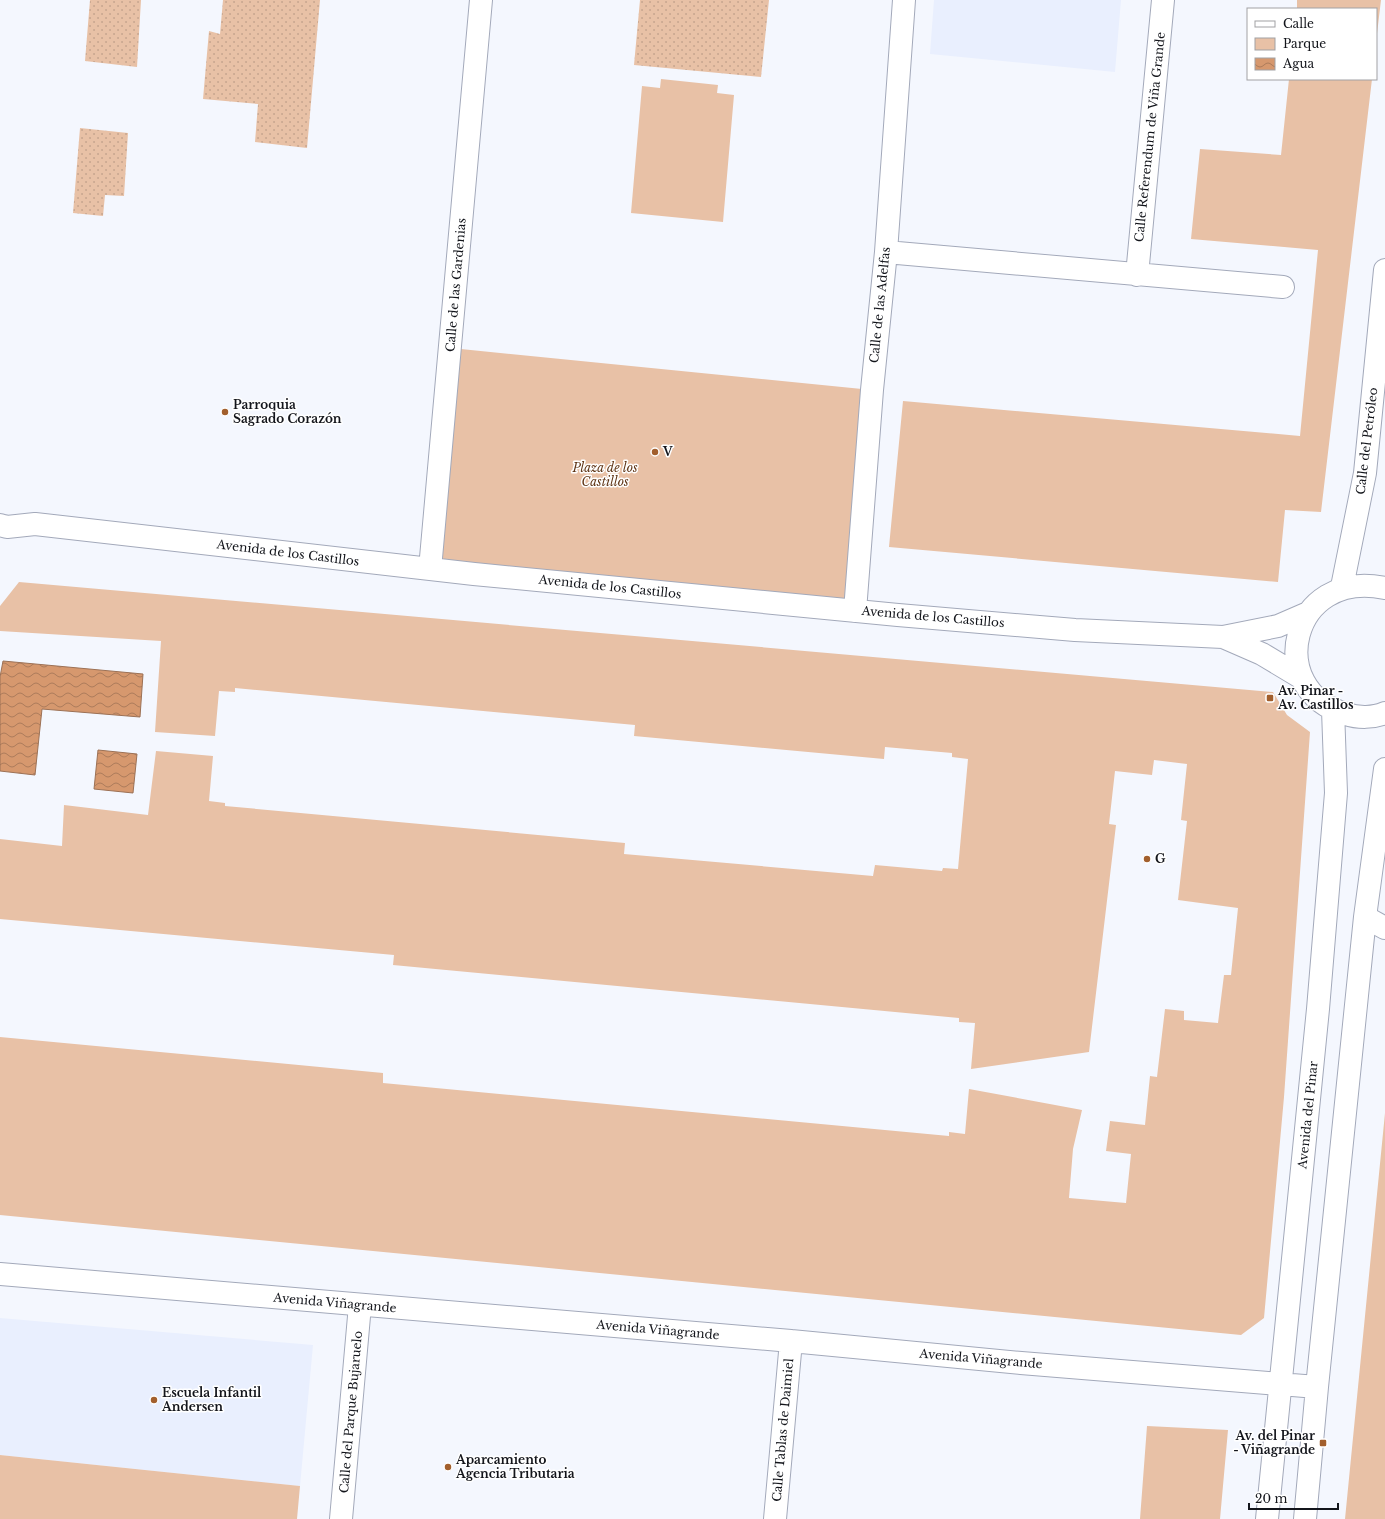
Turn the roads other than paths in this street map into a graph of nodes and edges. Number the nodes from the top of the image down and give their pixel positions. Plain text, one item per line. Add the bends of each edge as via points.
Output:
1 (480, 0) edge
2 (904, 0) edge
3 (1163, 0) edge
4 (886, 252) junction
5 (1385, 270) edge
6 (1136, 275) junction
7 (1283, 287) dead end
8 (0, 524) edge
9 (430, 569) junction
10 (1342, 587) junction
11 (1385, 588) edge
12 (855, 611) junction
13 (1308, 613) junction
14 (1223, 637) junction
15 (1302, 678) junction
16 (1333, 710) junction
17 (1385, 713) edge
18 (1385, 769) edge
19 (1366, 917) junction
20 (1385, 928) edge
21 (0, 1274) edge
22 (360, 1306) junction
23 (791, 1341) junction
24 (1282, 1384) junction
25 (1316, 1387) junction
26 (341, 1519) edge
27 (775, 1519) edge
28 (1267, 1519) edge
29 (1305, 1519) edge

1 - 9 street, Calle de las Gardenias
2 - 4 street, Calle de las Adelfas
3 - 6 street, Calle Referendum de Viña Grande
4 - 6 street
4 - 12 street, Calle de las Adelfas via 872,390
5 - 10 street, Calle del Petróleo via 1365,472
6 - 7 street
8 - 9 street, Avenida de los Castillos via 7,527 35,524
9 - 12 street, Avenida de los Castillos
10 - 11 street via 1364,584
10 - 13 street via 1323,598
12 - 14 street, Avenida de los Castillos via 1075,630
13 - 14 street, Avenida de los Castillos via 1278,626
13 - 15 street via 1298,633 1296,654
14 - 15 street, Avenida de los Castillos via 1262,654
15 - 16 street via 1314,696
16 - 17 street via 1357,717
16 - 24 street, Avenida del Pinar via 1336,793
18 - 19 street
19 - 20 street
19 - 25 street
21 - 22 street, Avenida Viñagrande
22 - 23 street, Avenida Viñagrande
22 - 26 street, Calle del Parque Bujaruelo
23 - 24 street, Avenida Viñagrande via 991,1361
23 - 27 street, Calle Tablas de Daimiel
24 - 25 street, Avenida Viñagrande
24 - 28 street, Avenida del Pinar
25 - 29 street

